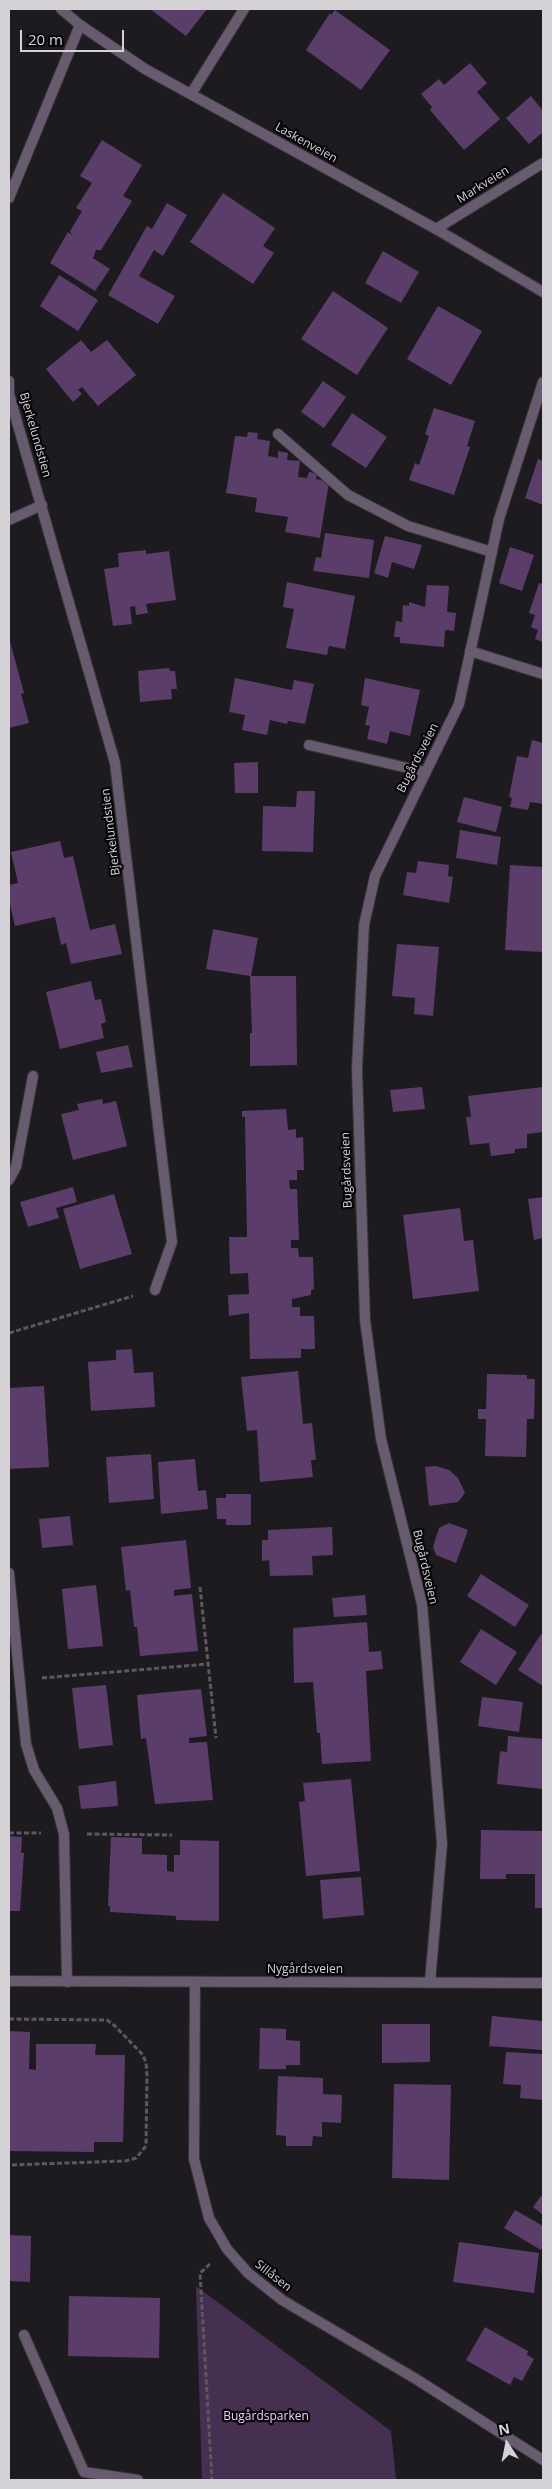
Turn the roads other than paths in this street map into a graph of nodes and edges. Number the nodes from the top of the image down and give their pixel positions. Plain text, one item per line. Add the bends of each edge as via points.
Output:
1 (62, 9) edge
2 (244, 9) edge
3 (80, 25) junction
4 (192, 94) junction
5 (543, 163) edge
6 (9, 198) edge
7 (436, 230) junction
8 (543, 292) edge
9 (9, 380) edge
10 (543, 382) edge
11 (278, 434) dead end
12 (42, 505) junction
13 (9, 520) edge
14 (492, 552) junction
15 (470, 651) junction
16 (543, 674) edge
17 (309, 745) dead end
18 (425, 772) junction
19 (33, 1076) dead end
20 (9, 1180) edge
21 (155, 1290) road end
22 (9, 1573) edge
23 (9, 1981) edge
24 (67, 1982) junction
25 (195, 1982) junction
26 (430, 1982) junction
27 (543, 1983) edge
28 (24, 2335) dead end
29 (543, 2460) edge
30 (138, 2480) edge

1 - 3 street, Laskenveien
2 - 4 street
3 - 4 street, Laskenveien via 145,69
3 - 6 street
4 - 7 street, Laskenveien
5 - 7 street, Markveien
7 - 8 street, Laskenveien
9 - 12 street, Bjerkelundstien via 9,394
10 - 14 street, Bugårdsveien via 499,519
11 - 14 street via 348,495 408,526
12 - 13 street
12 - 21 street, Bjerkelundstien via 115,763 172,1242
14 - 15 street, Bugårdsveien
15 - 16 street
15 - 18 street, Bugårdsveien via 459,704
17 - 18 street
18 - 26 street, Bugårdsveien via 373,884 364,925 357,1069 365,1320 381,1439 422,1604 440,1815 442,1844
19 - 20 street via 16,1166
22 - 24 street via 26,1744 34,1770 57,1808 64,1834
23 - 24 street, Nygårdsveien
24 - 25 street, Nygårdsveien
25 - 26 street, Nygårdsveien
25 - 29 street, Sillåsen via 194,2160 209,2218 227,2249 248,2274 282,2300
26 - 27 street, Nygårdsveien
28 - 30 street via 84,2472

